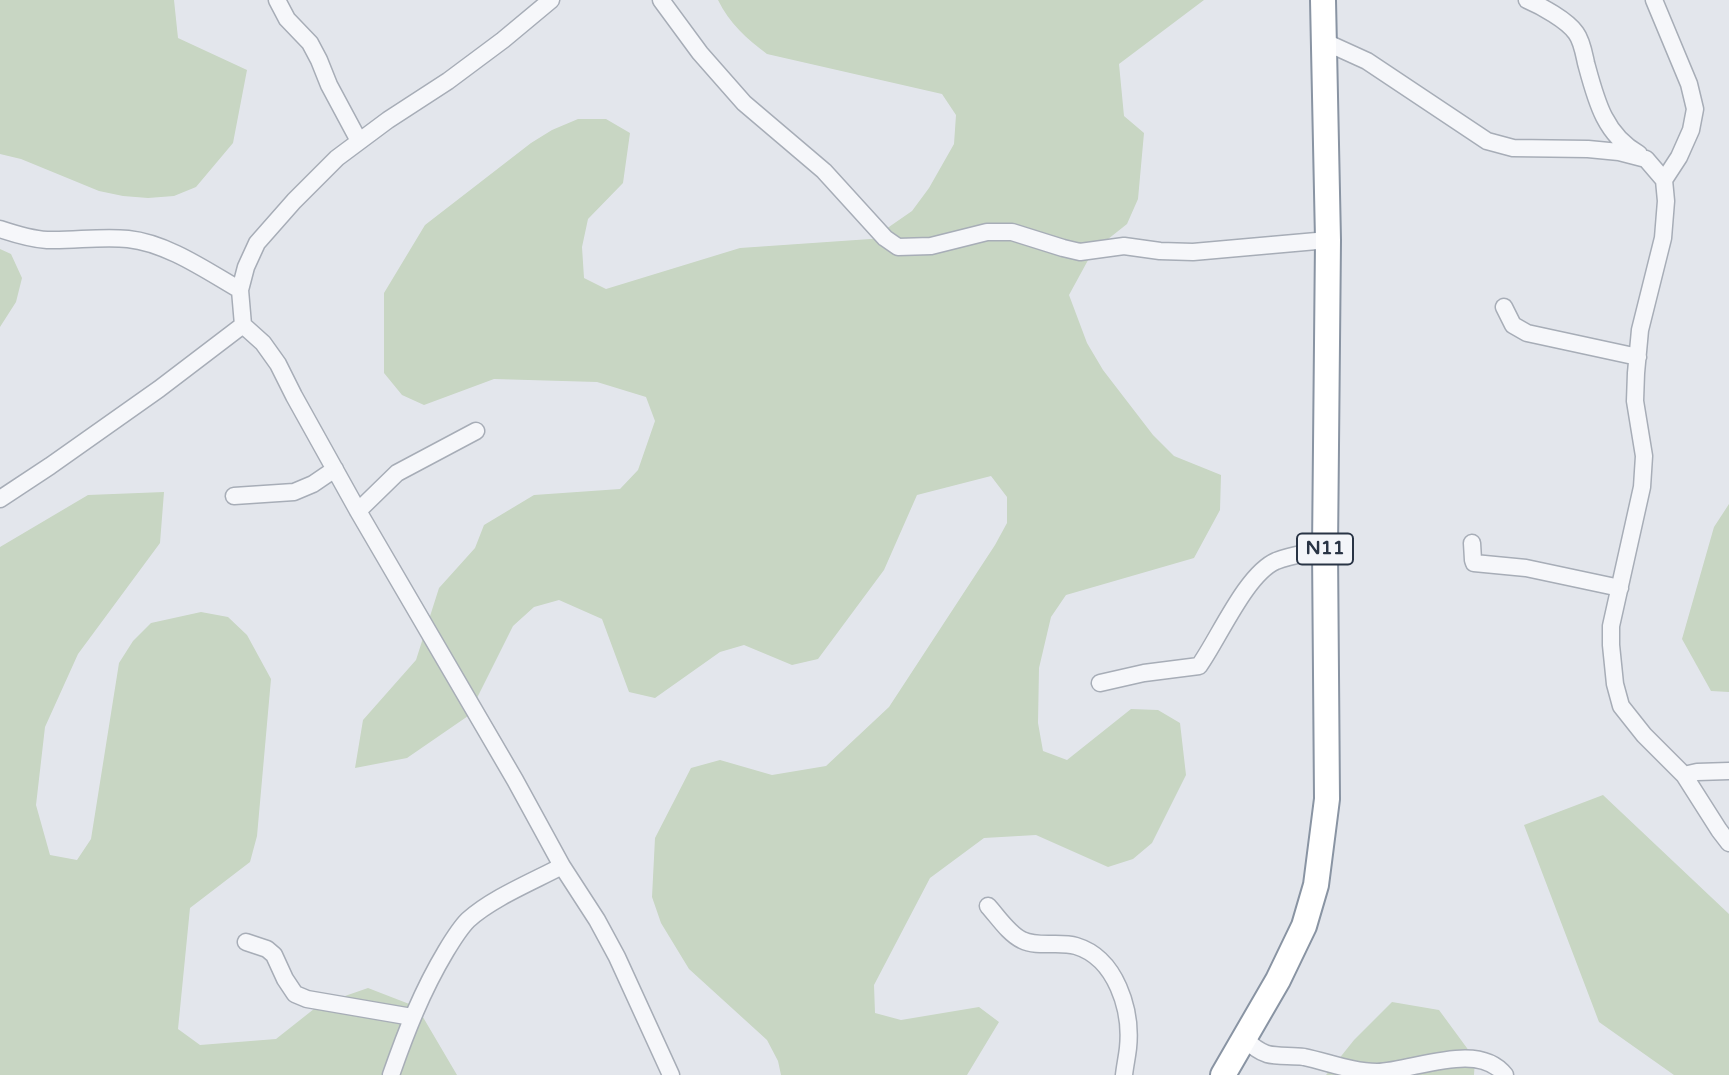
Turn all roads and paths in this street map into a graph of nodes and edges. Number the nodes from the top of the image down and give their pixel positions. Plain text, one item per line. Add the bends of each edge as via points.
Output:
1 (276, 0) edge
2 (551, 0) edge
3 (661, 0) edge
4 (1323, 0) edge
5 (1527, 0) edge
6 (1654, 0) edge
7 (535, 7) edge
8 (1323, 41) junction
9 (359, 141) junction
10 (1646, 159) junction
11 (1664, 180) junction
12 (0, 229) edge
13 (1328, 240) junction
14 (240, 290) junction
15 (1504, 307) dead end
16 (243, 325) junction
17 (1637, 357) junction
18 (476, 431) dead end
19 (335, 469) junction
20 (234, 496) dead end
21 (0, 499) edge
22 (358, 511) junction
23 (1472, 543) dead end
24 (1325, 549) junction
25 (1620, 587) junction
26 (1100, 682) dead end
27 (1729, 771) edge
28 (1684, 775) junction
29 (1729, 843) edge
30 (562, 866) junction
31 (988, 906) dead end
32 (246, 942) dead end
33 (412, 1017) junction
34 (1245, 1039) junction
35 (391, 1075) edge
36 (671, 1075) edge
37 (1124, 1075) edge
38 (1223, 1075) edge
39 (1505, 1075) edge

1 - 9 street via 310,43
2 - 7 street
3 - 13 street via 744,103 824,171 898,247 931,246 987,232 1012,232 1080,252 1124,246 1193,252
4 - 8 highway, N11
5 - 10 street via 1577,34 1597,104 1614,133
6 - 11 street via 1695,109 1691,130
7 - 9 street via 448,81
8 - 10 street via 1367,61 1488,141 1513,148 1588,149
8 - 13 highway, N11
9 - 14 street via 294,201 257,243
10 - 11 street
11 - 17 street via 1663,238
12 - 14 street via 45,240 131,239 185,258
13 - 24 highway, N11
14 - 16 street
15 - 17 street via 1513,325 1527,333
16 - 19 street via 278,364
16 - 21 street
17 - 25 street via 1635,401 1644,456 1642,487
18 - 22 street via 397,473
19 - 20 street via 294,492
19 - 22 street
22 - 30 street
23 - 25 street via 1474,563 1527,568
24 - 26 street via 1277,561 1261,571 1199,666
24 - 34 highway, N11 via 1327,799 1318,873 1304,926
25 - 28 street via 1611,645 1621,706
27 - 28 street
28 - 29 street
30 - 33 street via 467,921 433,973
30 - 36 street via 617,957
31 - 37 street via 1026,943 1073,945 1106,964 1127,1012
32 - 33 street via 275,955 295,994
33 - 35 street
34 - 38 highway, N11
34 - 39 street via 1268,1055 1300,1056 1353,1070 1378,1072 1475,1059 1494,1064

